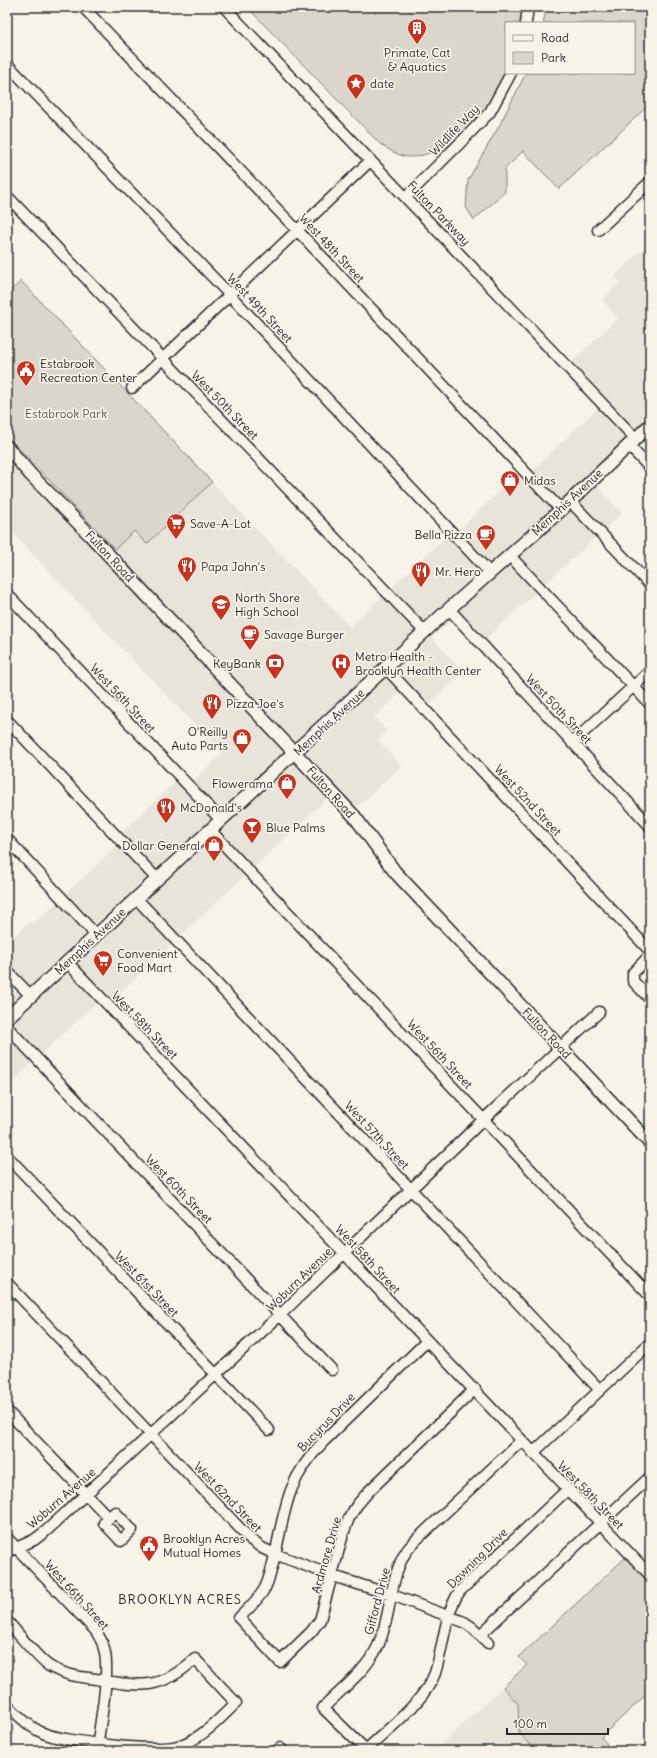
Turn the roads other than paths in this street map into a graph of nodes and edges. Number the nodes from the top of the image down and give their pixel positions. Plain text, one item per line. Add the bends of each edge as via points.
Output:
1 (83, 7) edge
2 (224, 7) edge
3 (528, 7) edge
4 (526, 22) edge
5 (7, 64) edge
6 (510, 74) edge
7 (370, 161) junction
8 (650, 182) edge
9 (7, 196) edge
10 (406, 197) junction
11 (296, 229) junction
12 (598, 230) dead end
13 (229, 294) junction
14 (163, 359) junction
15 (132, 388) dead end
16 (650, 425) edge
17 (632, 441) junction
18 (7, 447) edge
19 (650, 468) edge
20 (570, 501) junction
21 (561, 510) junction
22 (509, 555) junction
23 (490, 573) junction
24 (650, 585) edge
25 (7, 594) edge
26 (449, 609) junction
27 (425, 632) junction
28 (386, 668) junction
29 (650, 671) edge
30 (634, 686) junction
31 (650, 704) edge
32 (7, 720) edge
33 (572, 743) junction
34 (295, 753) junction
35 (221, 820) junction
36 (650, 826) edge
37 (210, 830) junction
38 (7, 839) edge
39 (157, 879) junction
40 (136, 898) junction
41 (96, 935) junction
42 (650, 950) edge
43 (650, 955) edge
44 (67, 962) junction
45 (7, 971) edge
46 (31, 996) junction
47 (650, 999) edge
48 (599, 1012) dead end
49 (7, 1018) edge
50 (7, 1027) edge
51 (561, 1047) junction
52 (484, 1119) junction
53 (650, 1143) edge
54 (7, 1156) edge
55 (410, 1189) junction
56 (344, 1252) junction
57 (7, 1283) edge
58 (650, 1296) edge
59 (281, 1314) junction
60 (427, 1341) junction
61 (650, 1344) edge
62 (332, 1370) dead end
63 (216, 1375) junction
64 (475, 1389) junction
65 (600, 1390) junction
66 (7, 1411) edge
67 (269, 1430) dead end
68 (150, 1436) junction
69 (521, 1441) junction
70 (533, 1453) junction
71 (650, 1477) edge
72 (568, 1489) junction
73 (86, 1494) junction
74 (109, 1518) dead end
75 (600, 1523) junction
76 (7, 1538) edge
77 (12, 1550) edge
78 (275, 1554) junction
79 (650, 1575) edge
80 (332, 1576) junction
81 (392, 1595) junction
82 (449, 1617) junction
83 (7, 1621) edge
84 (480, 1635) junction
85 (260, 1641) joint
86 (488, 1643) dead end
87 (105, 1681) junction
88 (7, 1704) edge
89 (344, 1729) joint
90 (97, 1747) edge
91 (277, 1751) edge
92 (283, 1751) edge

1 - 11 street, West 48th Street
2 - 7 street, Fulton Parkway
3 - 4 street
5 - 13 street, West 49th Street
6 - 10 street, Wildlife Way via 490,112
7 - 10 street, Fulton Parkway
7 - 11 street
8 - 12 street
9 - 14 street, West 50th Street
10 - 17 street, Fulton Parkway
11 - 13 street
11 - 21 street, West 48th Street
13 - 14 street
13 - 23 street, West 49th Street
14 - 15 street
14 - 27 street, West 50th Street
16 - 17 main road, Memphis Avenue
17 - 19 street, Fulton Parkway
17 - 20 main road, Memphis Avenue
18 - 34 main road, Fulton Road
20 - 21 main road, Memphis Avenue
20 - 24 street
21 - 22 main road, Memphis Avenue
22 - 23 main road, Memphis Avenue
22 - 30 street
23 - 26 main road, Memphis Avenue
25 - 35 street, West 56th Street
26 - 27 main road, Memphis Avenue
26 - 33 street, West 50th Street
27 - 28 main road, Memphis Avenue
28 - 34 main road, Memphis Avenue
28 - 42 street, West 52nd Street
29 - 30 street
30 - 31 street
30 - 33 street
32 - 39 street
33 - 36 street, West 50th Street
34 - 35 main road, Memphis Avenue
34 - 51 main road, Fulton Road via 355,817 395,872
35 - 37 main road, Memphis Avenue
37 - 39 main road, Memphis Avenue
37 - 52 street, West 56th Street
38 - 41 street
39 - 40 main road, Memphis Avenue
40 - 41 main road, Memphis Avenue
40 - 55 street, West 57th Street
41 - 44 main road, Memphis Avenue
43 - 47 street via 633,973 633,981
44 - 46 main road, Memphis Avenue
44 - 56 street, West 58th Street
45 - 46 street
46 - 49 main road, Memphis Avenue
48 - 51 street, Woburn Avenue
50 - 59 street, West 60th Street
51 - 52 street, Woburn Avenue
51 - 53 main road, Fulton Road
52 - 55 street, Woburn Avenue
52 - 58 street, West 56th Street
54 - 63 street, West 61st Street
55 - 56 street, Woburn Avenue
55 - 65 street, West 57th Street
56 - 59 street, Woburn Avenue
56 - 60 street, West 58th Street
57 - 68 street, West 62nd Street
59 - 62 street, West 60th Street
59 - 63 street, Woburn Avenue
60 - 64 street, West 58th Street
60 - 78 street, Bucyrus Drive via 310,1456 297,1475 290,1492
61 - 65 street
63 - 67 street, West 61st Street
63 - 68 street, Woburn Avenue
64 - 69 street, West 58th Street
64 - 80 street, Ardmore Drive via 357,1505 343,1534
65 - 70 street
66 - 73 street
68 - 73 street, Woburn Avenue
68 - 78 street, West 62nd Street via 251,1540
69 - 70 street, West 58th Street
69 - 81 street, Gifford Drive via 405,1553 397,1572
70 - 72 street, West 58th Street
71 - 75 street
72 - 75 street, West 58th Street
72 - 82 street, Dawning Drive via 460,1591 452,1602
73 - 74 street
73 - 77 street, Woburn Avenue via 46,1531 34,1540
75 - 79 street, West 58th Street
75 - 84 street
76 - 77 street, West 66th Street
77 - 87 street, West 66th Street via 95,1630 105,1650
78 - 80 street, West 62nd Street
78 - 85 street, Bucyrus Drive via 265,1588 239,1618
80 - 81 street, West 62nd Street
80 - 85 street, Ardmore Drive via 320,1620 280,1662
81 - 82 street, West 62nd Street
81 - 89 street, Gifford Drive via 385,1628 371,1658 323,1708
82 - 84 street, West 62nd Street via 464,1622
82 - 89 street, Dawning Drive via 434,1673 429,1686 418,1700 366,1750
83 - 87 street via 48,1665 64,1674
84 - 86 street, West 62nd Street
87 - 90 street, West 66th Street
87 - 90 street via 134,1686 152,1684 175,1675 195,1659 236,1703 198,1738 180,1746
88 - 90 street via 43,1733
91 - 92 street via 280,1748

